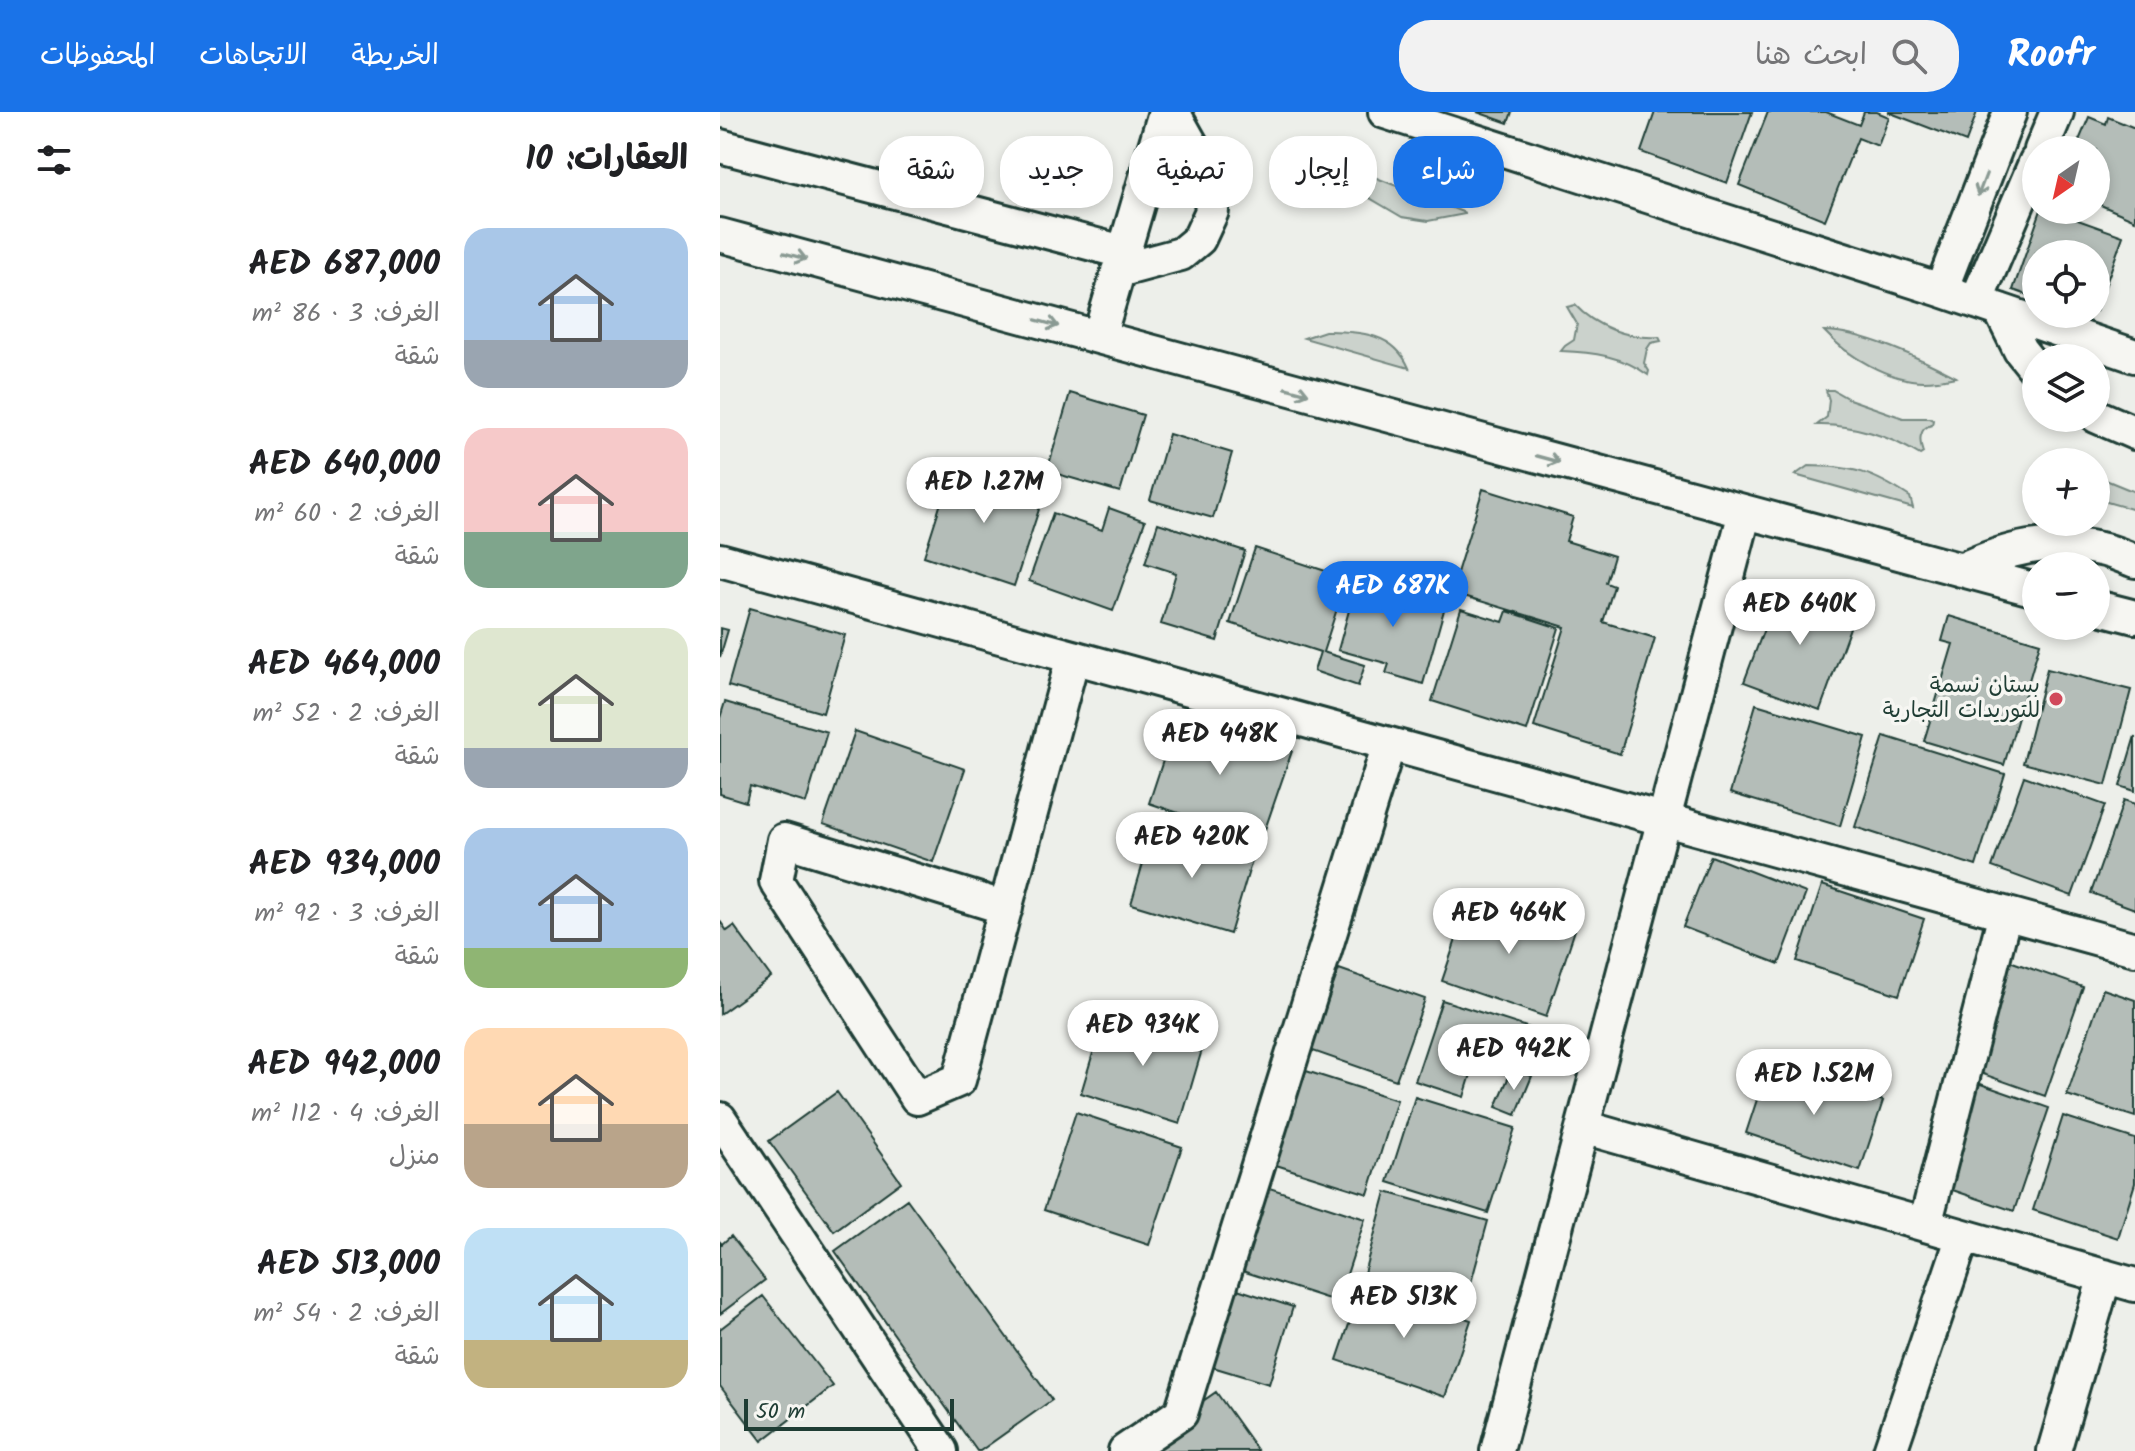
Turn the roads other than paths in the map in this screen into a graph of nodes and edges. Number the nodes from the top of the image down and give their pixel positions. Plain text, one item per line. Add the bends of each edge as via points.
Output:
1 (1165, 112) edge
2 (1173, 112) edge
3 (1385, 112) edge
4 (2010, 112) edge
5 (2057, 112) edge
6 (2047, 136) edge
7 (720, 146) edge
8 (2022, 203) edge
9 (720, 235) edge
10 (1120, 262) junction
11 (1941, 290) junction
12 (1988, 306) junction
13 (1099, 337) junction
14 (2022, 352) edge
15 (2135, 356) edge
16 (2110, 422) edge
17 (2135, 433) edge
18 (1745, 512) junction
19 (720, 560) edge
20 (2135, 561) edge
21 (1961, 570) junction
22 (2022, 586) edge
23 (2110, 611) edge
24 (2135, 617) edge
25 (1073, 657) junction
26 (1389, 744) junction
27 (1664, 819) junction
28 (1006, 908) junction
29 (2005, 913) junction
30 (2135, 949) edge
31 (720, 1119) edge
32 (1583, 1127) junction
33 (1925, 1225) junction
34 (1963, 1236) junction
35 (2120, 1281) edge
36 (941, 1451) edge
37 (1125, 1451) edge
38 (1497, 1451) edge
39 (1890, 1451) edge
40 (2054, 1451) edge

1 - 10 street
2 - 10 street via 1208,174 1212,211 1199,239 1181,254
3 - 11 street
4 -> 11 street
5 - 6 street
7 - 10 street
8 - 12 street
9 -> 13 street
10 - 13 street
11 - 12 street
12 - 14 street
12 - 15 street
13 -> 18 street
16 - 17 street
18 - 21 street
18 - 27 street
19 - 25 street
20 - 21 street via 2100,549 2043,544 1991,556
21 - 22 street
23 - 24 street
25 - 26 street
25 - 28 street
26 - 27 street
26 - 37 street via 1181,1413
27 - 29 street
27 - 32 street
28 - 28 street via 959,1080 917,1098 776,881 784,840
29 - 30 street
29 - 33 street
31 - 36 street
32 - 33 street
32 - 38 street
33 - 34 street
34 - 35 street
34 - 39 street
35 - 40 street

